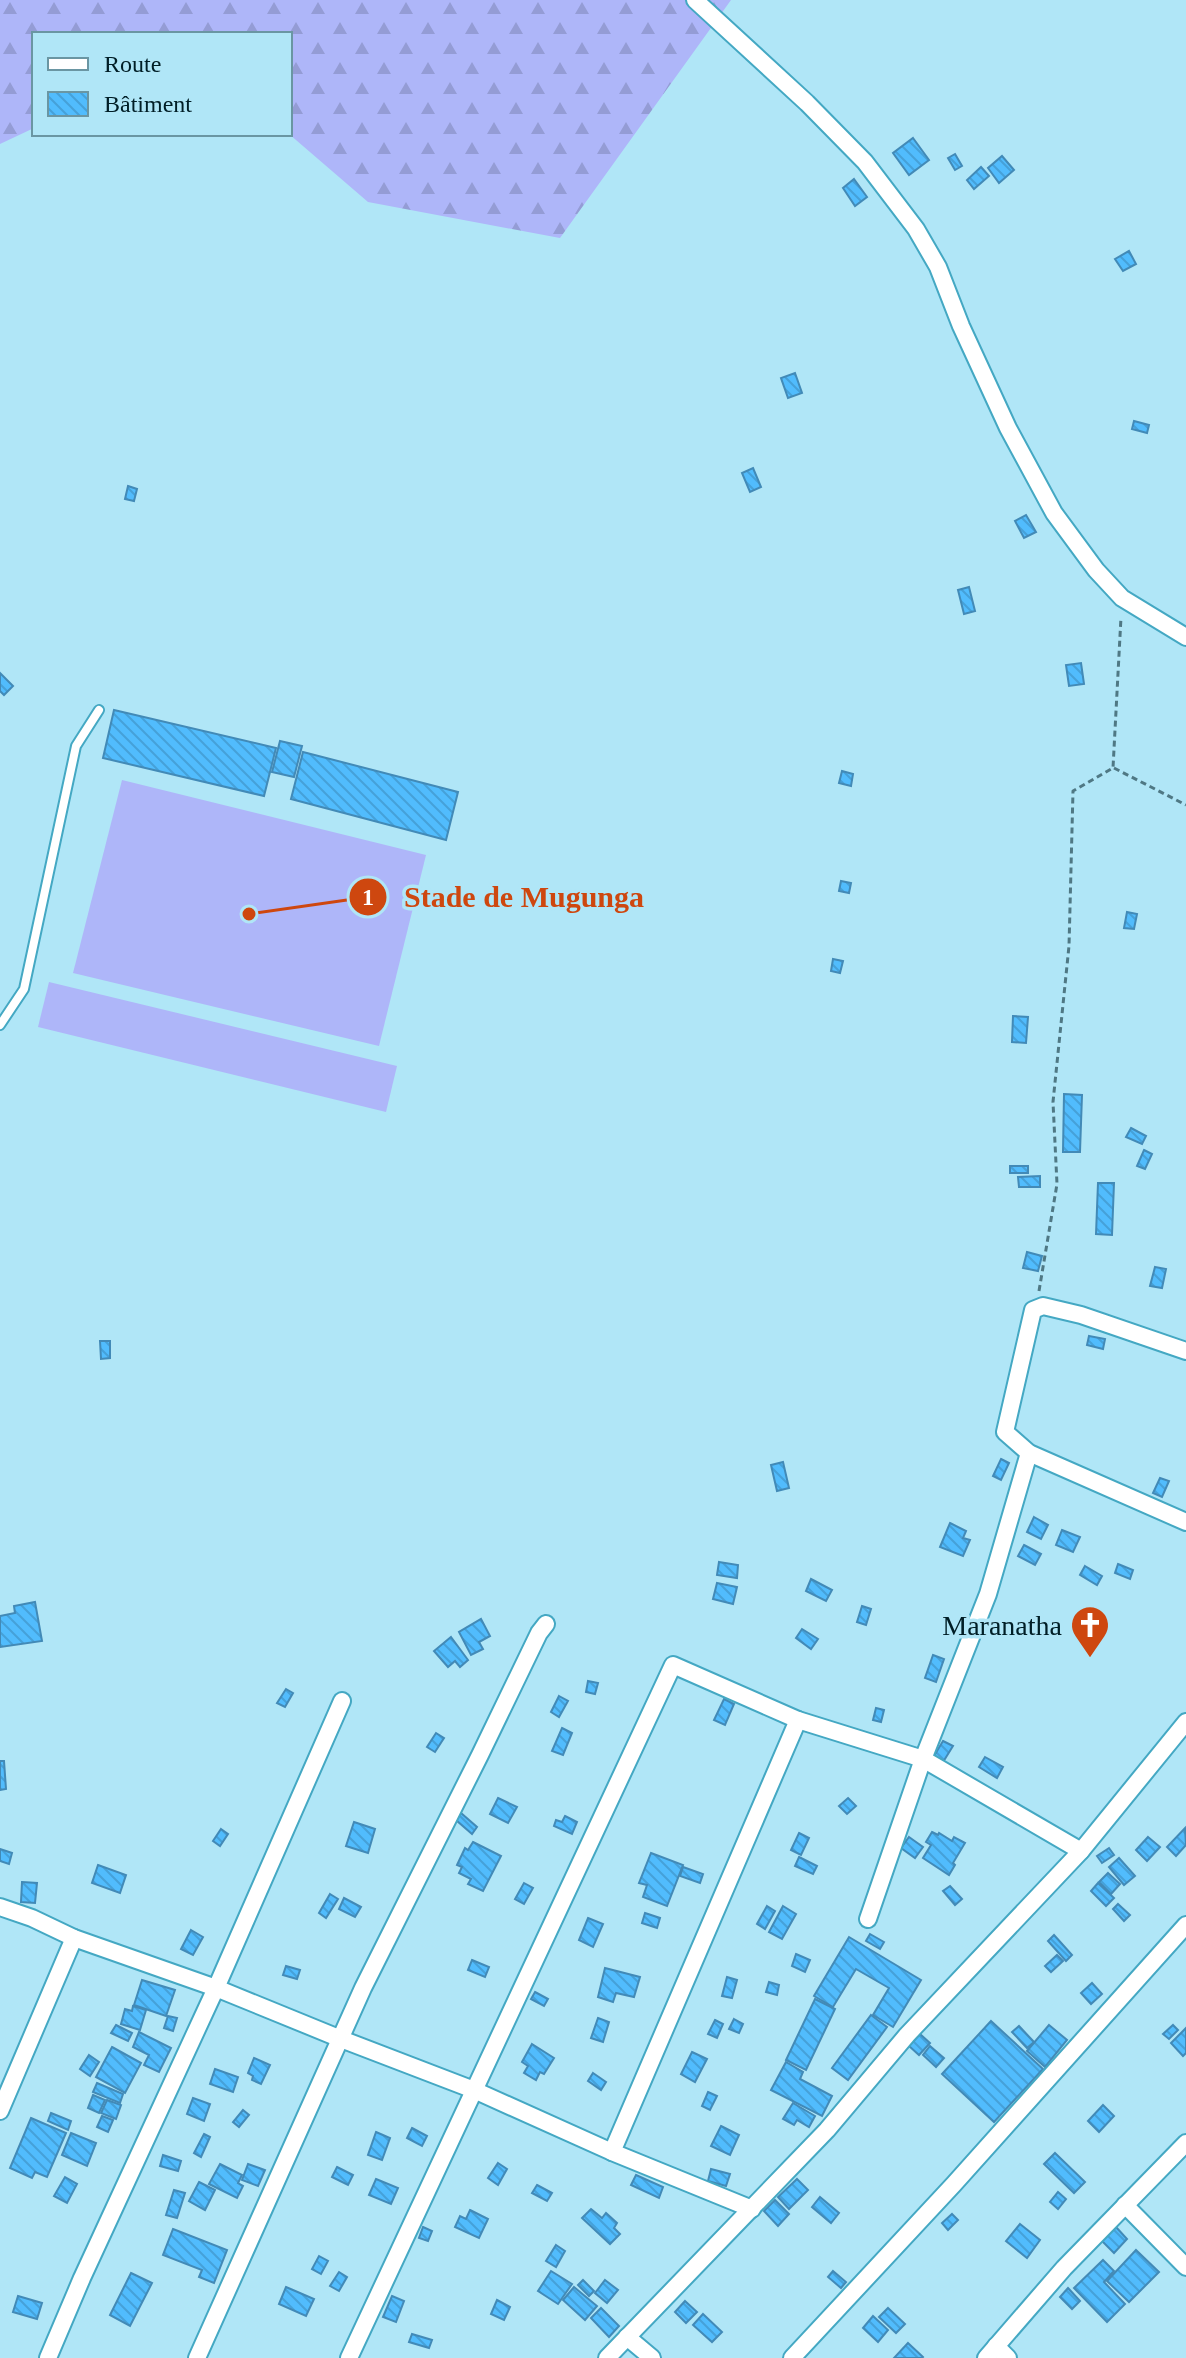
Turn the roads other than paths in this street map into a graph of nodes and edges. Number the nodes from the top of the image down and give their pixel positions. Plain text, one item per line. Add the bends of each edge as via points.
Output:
1 (695, 0) edge
2 (1186, 637) edge
3 (99, 710) dead end
4 (0, 1025) edge
5 (1186, 1351) edge
6 (1029, 1453) junction
7 (1186, 1522) edge
8 (546, 1624) dead end
9 (342, 1701) dead end
10 (798, 1720) junction
11 (1186, 1722) edge
12 (923, 1759) junction
13 (1081, 1851) junction
14 (0, 1907) edge
15 (868, 1919) dead end
16 (1186, 1925) edge
17 (74, 1938) junction
18 (216, 1988) junction
19 (341, 2039) junction
20 (474, 2090) junction
21 (0, 2111) edge
22 (1186, 2143) edge
23 (612, 2152) junction
24 (1125, 2205) junction
25 (752, 2209) junction
26 (1186, 2267) edge
27 (627, 2337) junction
28 (997, 2354) edge
29 (48, 2358) edge
30 (197, 2358) edge
31 (349, 2358) edge
32 (607, 2358) edge
33 (652, 2358) edge
34 (792, 2358) edge

1 - 2 street via 865,162 938,267 1008,428 1054,513 1122,598
3 - 4 lane via 76,746 24,989
5 - 6 street via 1081,1315 1043,1306 1033,1310 1005,1432
6 - 7 street
6 - 12 street via 988,1594
8 - 19 street
9 - 18 street
10 - 12 street
10 - 20 street via 673,1665
10 - 23 street
11 - 13 street
12 - 13 street
12 - 15 street
13 - 25 street
14 - 17 street
16 - 34 street
17 - 18 street
17 - 21 street
18 - 19 street
18 - 29 street
19 - 20 street
19 - 30 street
20 - 23 street
20 - 31 street
22 - 24 street
23 - 25 street
24 - 26 street
24 - 28 street via 1064,2268
25 - 27 street
27 - 32 street
27 - 33 street

